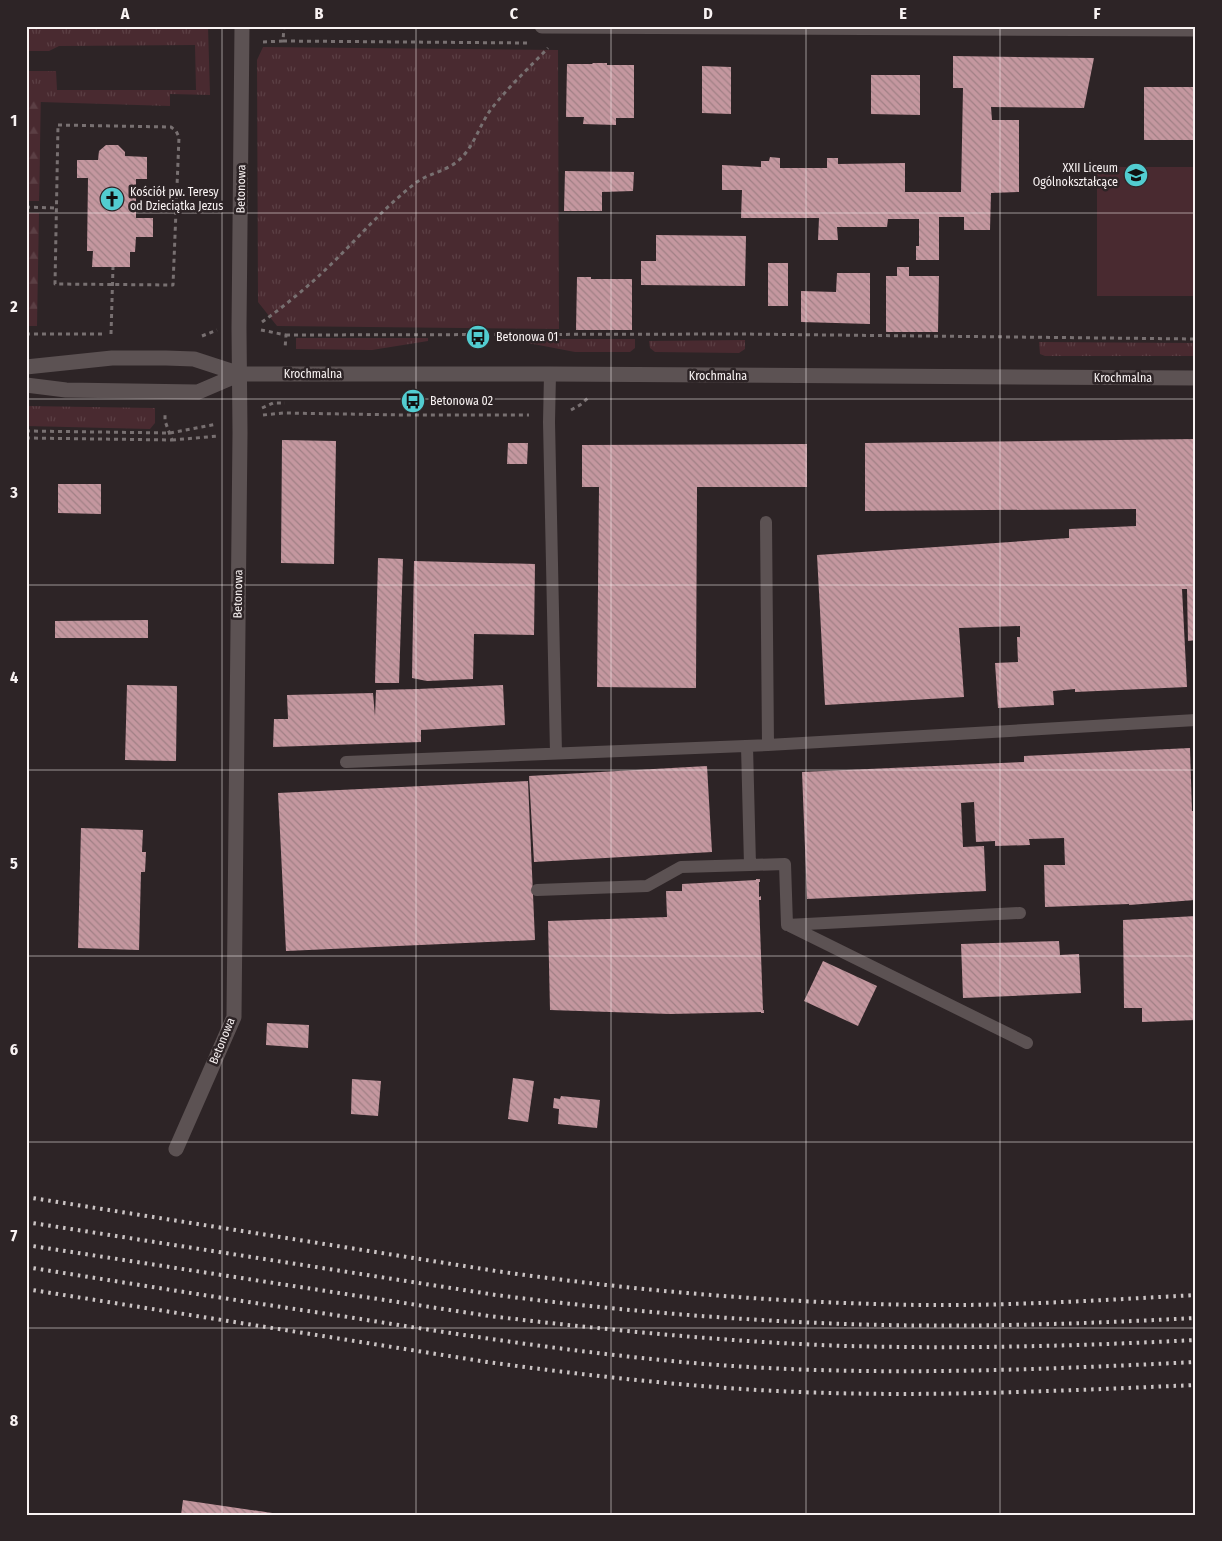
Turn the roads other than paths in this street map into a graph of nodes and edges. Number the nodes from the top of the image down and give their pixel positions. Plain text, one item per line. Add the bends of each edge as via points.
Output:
1 (242, 26) edge
2 (542, 26) edge
3 (1196, 30) edge
4 (26, 367) edge
5 (240, 374) junction
6 (550, 374) junction
7 (1196, 378) edge
8 (26, 384) edge
9 (766, 522) dead end
10 (1196, 720) edge
11 (768, 745) junction
12 (747, 746) junction
13 (556, 753) junction
14 (346, 762) dead end
15 (750, 865) junction
16 (537, 890) dead end
17 (1020, 913) dead end
18 (788, 925) junction
19 (1027, 1043) dead end
20 (176, 1149) dead end

1 - 5 street, Betonowa
2 - 3 street
4 - 5 street, Krochmalna via 112,358 166,358 194,359
5 - 6 street, Krochmalna
5 - 8 street, Krochmalna via 198,392 66,390
5 - 20 street, Betonowa via 234,1017
6 - 7 street, Krochmalna
6 - 13 lane
9 - 11 lane
10 - 11 lane
11 - 12 lane
12 - 13 lane
12 - 15 lane
13 - 14 lane
15 - 16 lane via 681,867 647,886
15 - 18 lane via 785,864
17 - 18 lane
18 - 19 lane

